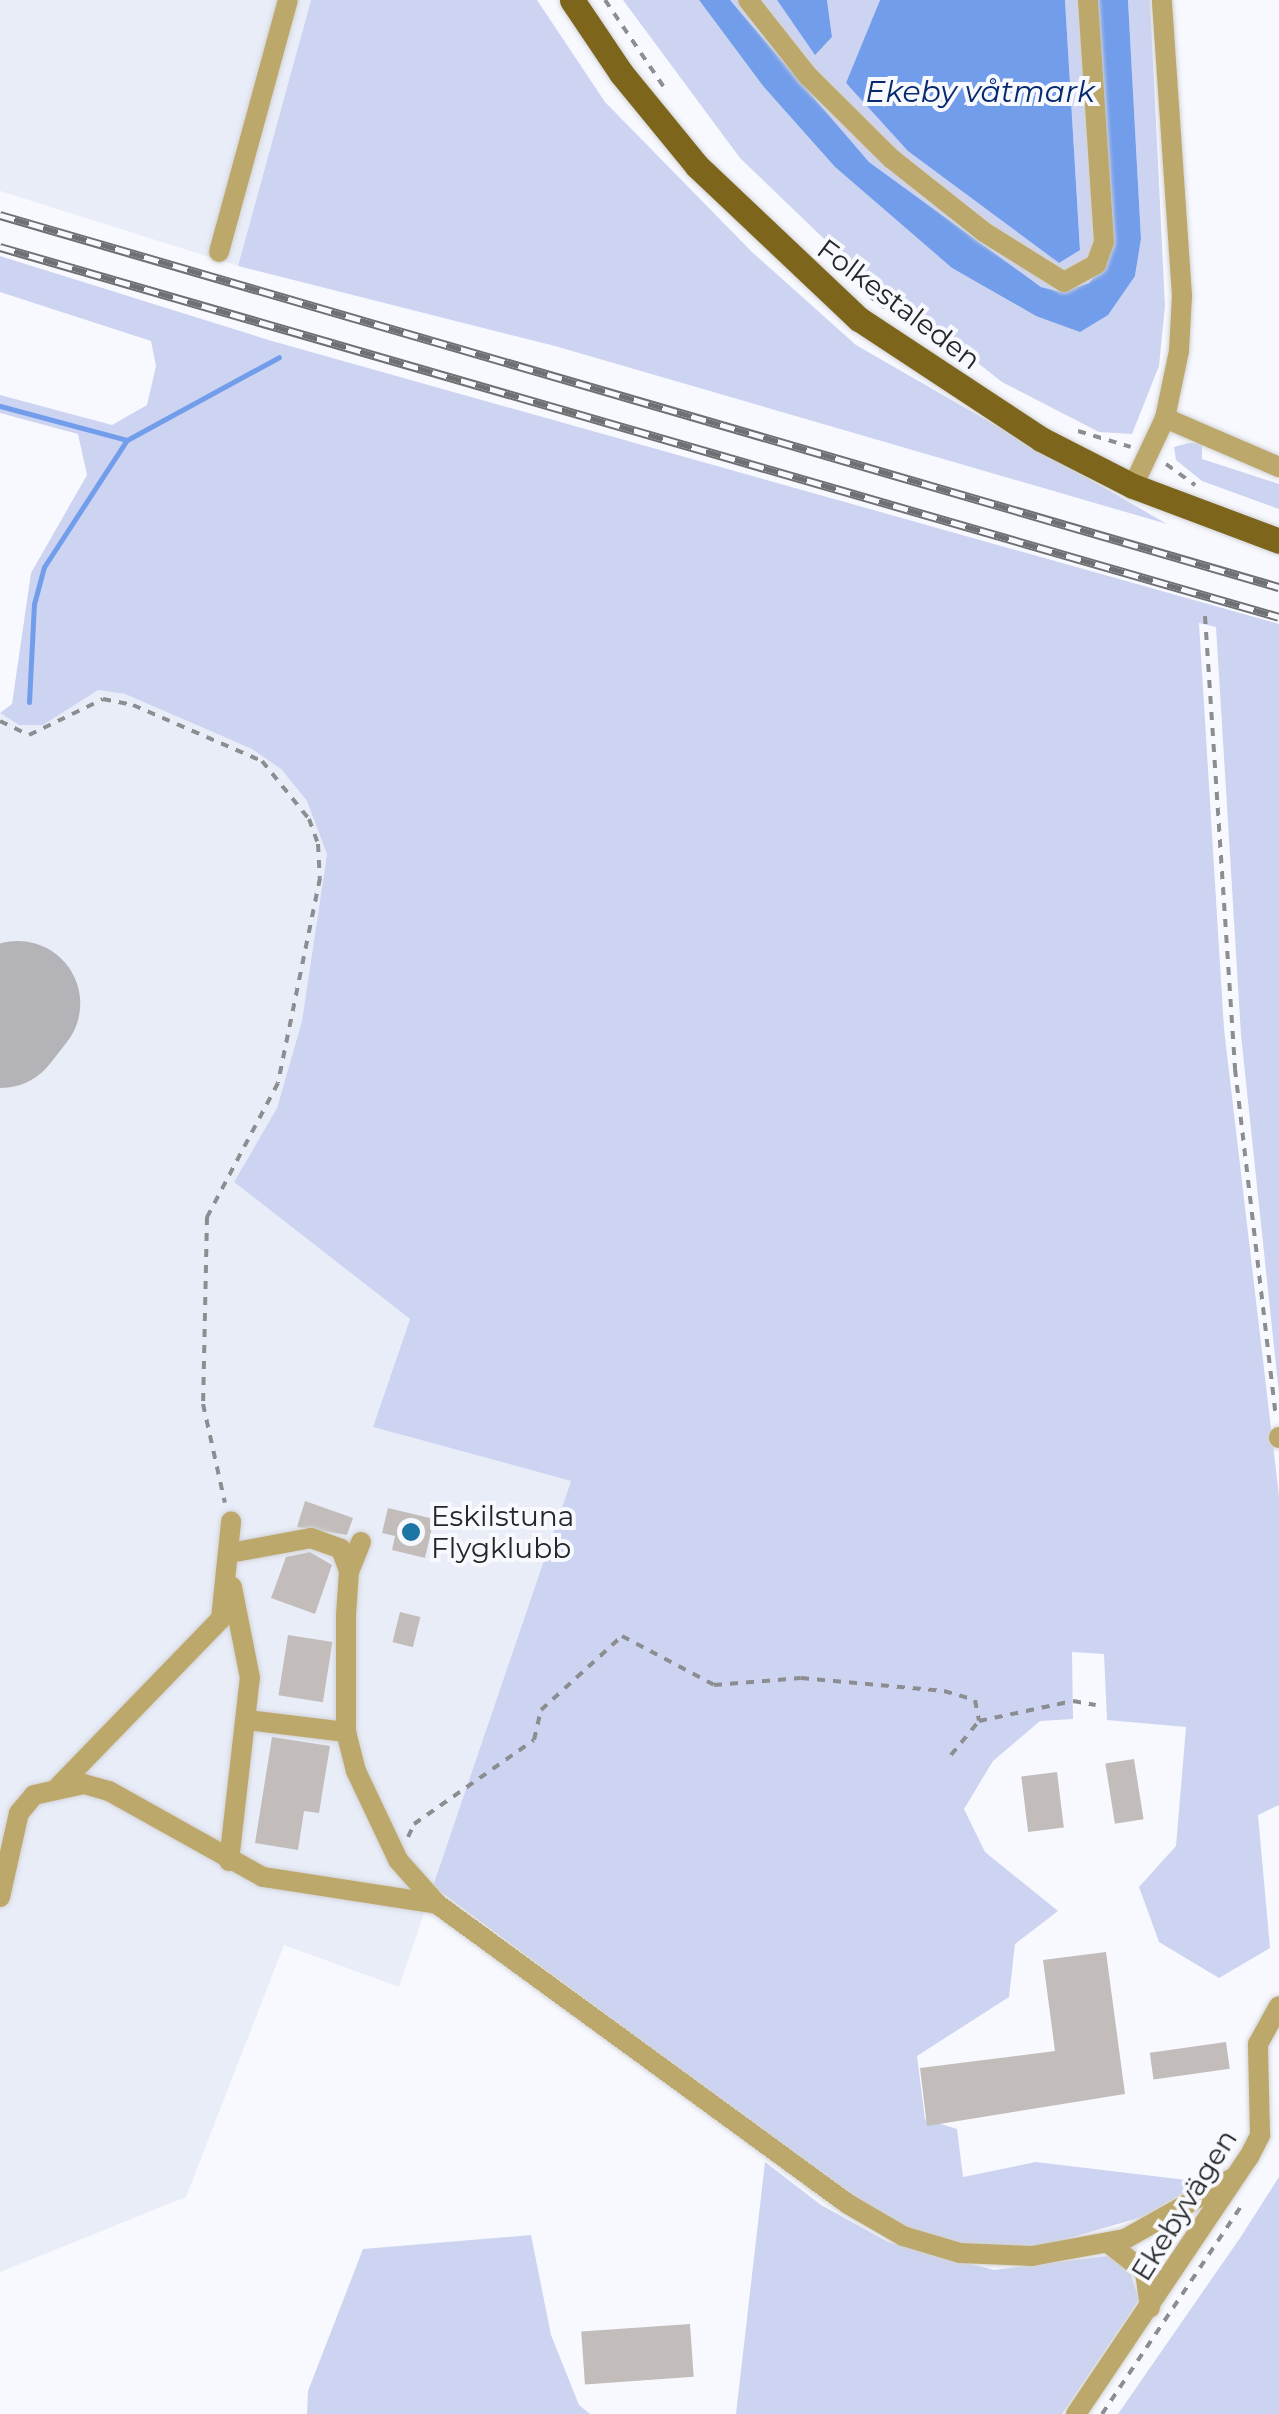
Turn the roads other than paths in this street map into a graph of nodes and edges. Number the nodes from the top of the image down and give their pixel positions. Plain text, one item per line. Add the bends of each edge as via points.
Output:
1 (288, 0) edge
2 (572, 0) edge
3 (748, 0) edge
4 (1088, 0) edge
5 (1162, 0) edge
6 (219, 252) dead end
7 (1165, 418) junction
8 (1279, 467) edge
9 (1134, 486) junction
10 (1279, 540) edge
11 (230, 1522) road end
12 (360, 1542) dead end
13 (230, 1553) junction
14 (349, 1571) junction
15 (230, 1579) junction
16 (247, 1720) junction
17 (346, 1732) junction
18 (58, 1787) junction
19 (230, 1861) junction
20 (0, 1898) edge
21 (438, 1904) junction
22 (1279, 2006) edge
23 (1231, 2180) junction
24 (1108, 2243) junction
25 (1150, 2310) junction
26 (1076, 2414) edge

1 - 6 street
2 - 9 main road, Folkestaleden via 697,166 807,276 952,384
3 - 4 street via 808,76 892,159 984,232 1064,282 1096,264 1104,242
5 - 7 street via 1182,296
7 - 8 street
7 - 9 street
9 - 10 main road, Folkestaleden
11 - 13 street
12 - 14 street
13 - 14 street via 311,1538 341,1550
13 - 15 street
14 - 17 street
15 - 16 street via 250,1678
15 - 18 street via 221,1620
16 - 17 street
16 - 19 street
17 - 21 street via 356,1771 398,1860
18 - 19 street via 84,1784 109,1791
18 - 20 street via 34,1796 19,1813
19 - 21 street via 280,1882
21 - 24 street via 523,1972 848,2204 903,2236 1007,2258
22 - 23 street, Ekebyvägen via 1258,2044 1260,2135
23 - 24 street via 1177,2215
23 - 25 street, Ekebyvägen
24 - 25 street via 1145,2272
25 - 26 street, Ekebyvägen

